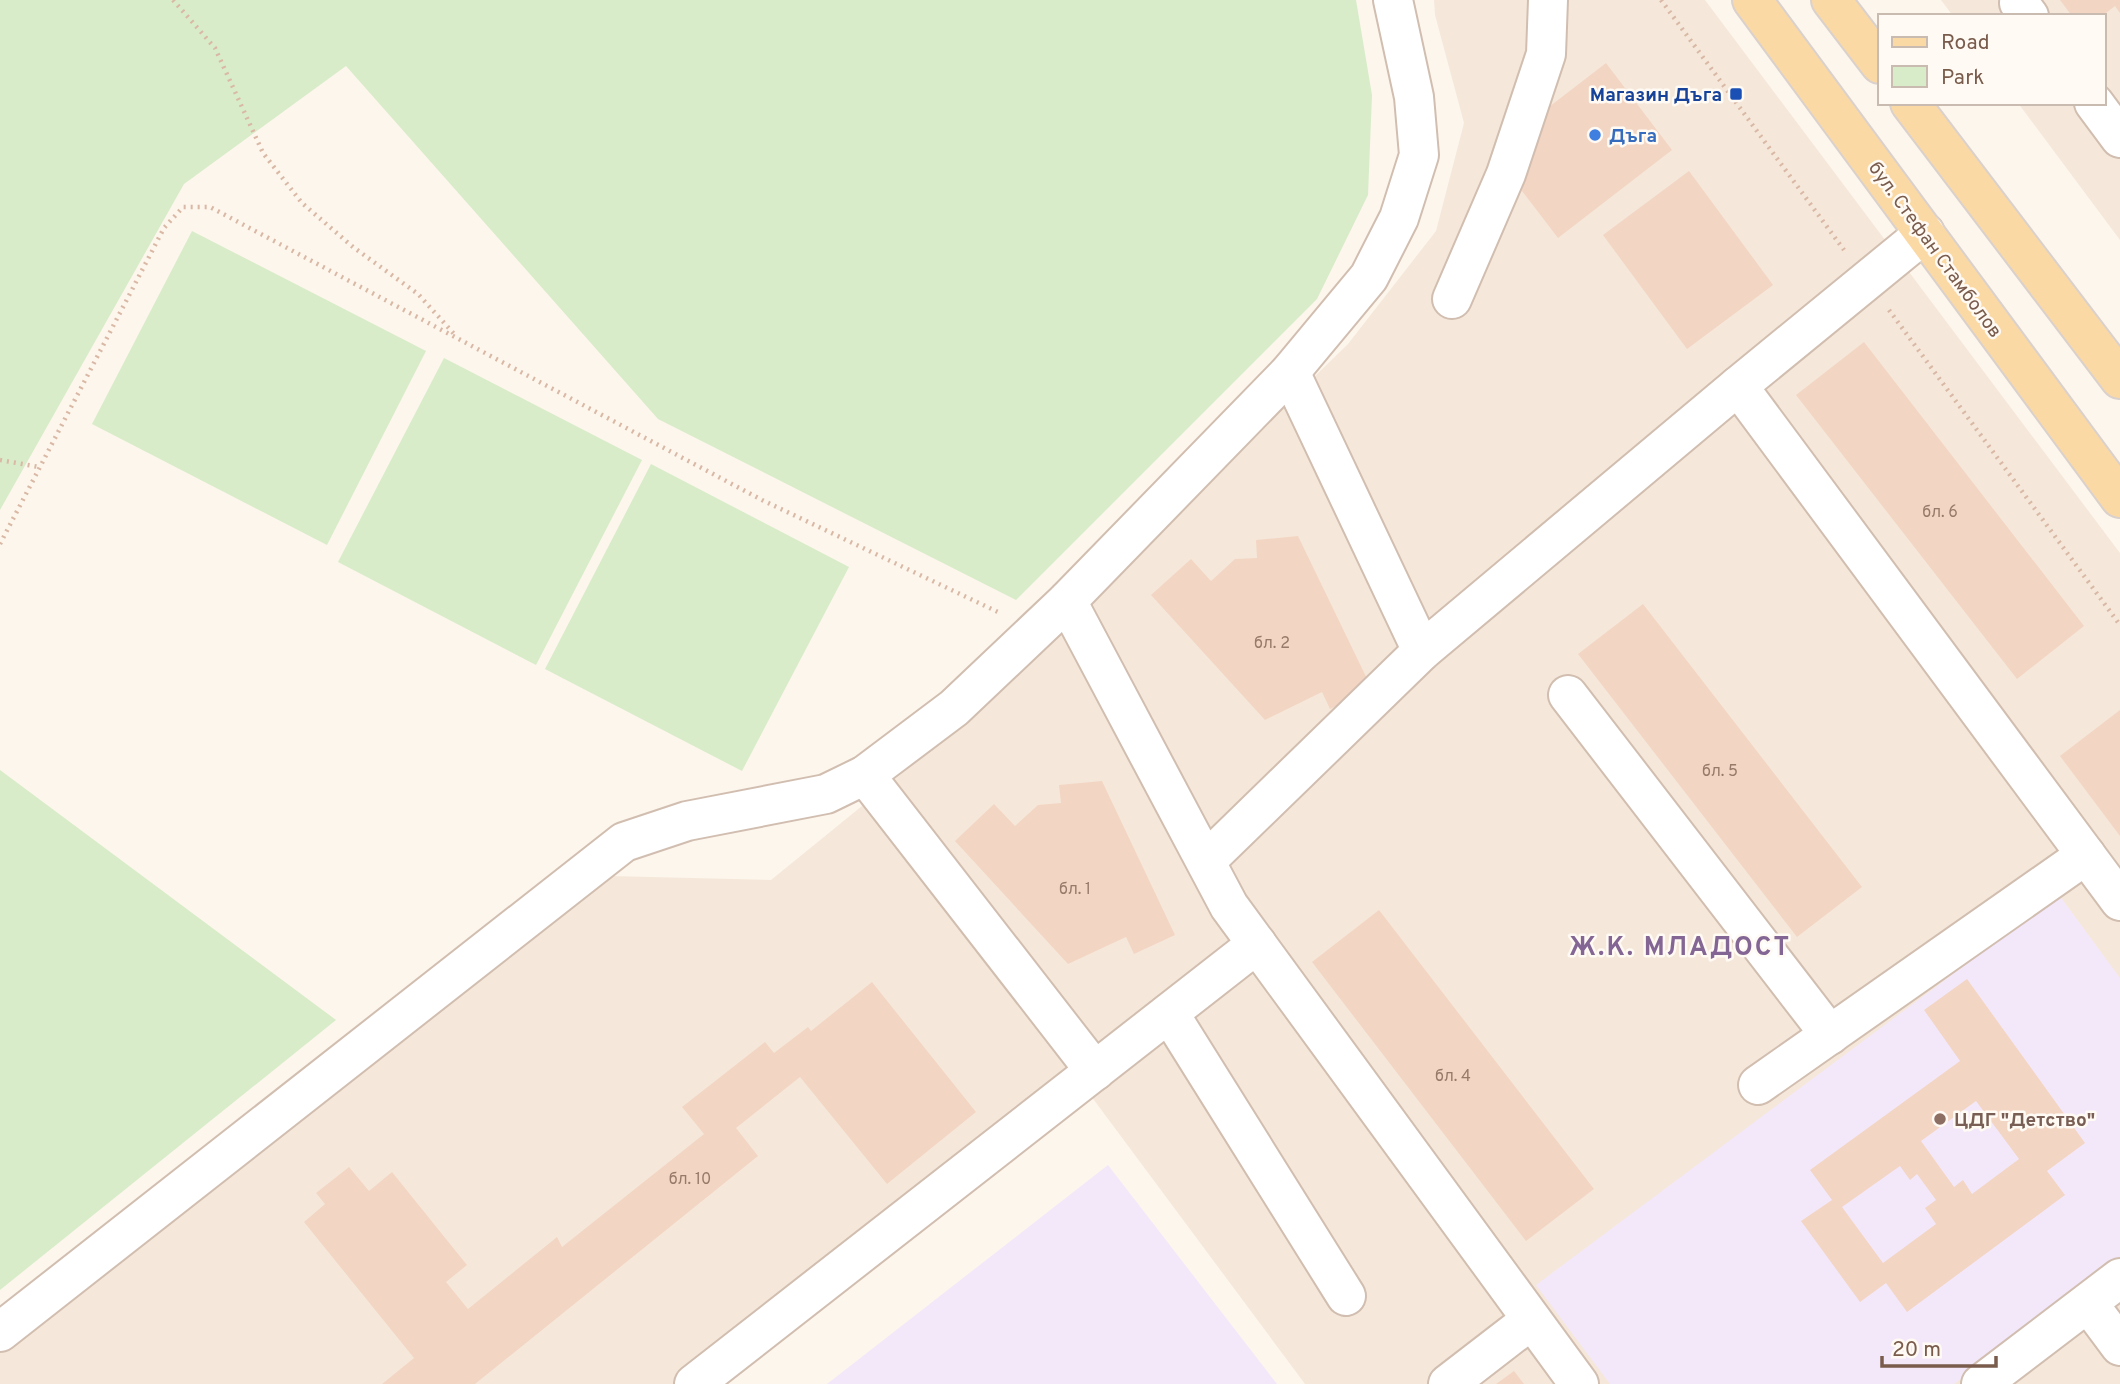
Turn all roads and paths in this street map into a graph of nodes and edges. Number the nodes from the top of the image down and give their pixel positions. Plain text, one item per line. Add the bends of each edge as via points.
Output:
1 (173, 0) edge
2 (1393, 0) edge
3 (1548, 0) edge
4 (1752, 0) edge
5 (1831, 0) edge
6 (1878, 61) edge
7 (1912, 105) edge
8 (2095, 105) edge
9 (2120, 138) edge
10 (1925, 233) junction
11 (1452, 299) dead end
12 (458, 339) junction
13 (1290, 372) junction
14 (2120, 379) edge
15 (1738, 386) junction
16 (0, 460) edge
17 (39, 467) junction
18 (2120, 498) edge
19 (0, 544) edge
20 (1067, 601) junction
21 (1036, 629) junction
22 (1422, 651) junction
23 (1568, 695) dead end
24 (865, 775) junction
25 (2086, 855) junction
26 (1206, 861) junction
27 (2120, 901) edge
28 (1257, 944) junction
29 (1169, 1013) junction
30 (1830, 1035) junction
31 (1095, 1071) junction
32 (1758, 1085) dead end
33 (2120, 1278) edge
34 (1346, 1296) dead end
35 (2088, 1303) junction
36 (1531, 1320) junction
37 (0, 1332) edge
38 (2120, 1346) edge
39 (694, 1384) edge
40 (1448, 1384) edge
41 (1579, 1384) edge
42 (1981, 1384) edge

1 - 12 path via 215,48 263,153 302,203 418,294
2 - 13 street via 1414,97 1419,155 1399,218 1369,277
3 - 11 street via 1546,54 1506,174
4 - 10 main road, бул. Стефан Стамболов
5 - 6 main road
7 - 14 main road
8 - 9 street
10 - 15 street
10 - 18 main road, бул. Стефан Стамболов
12 - 17 path via 210,208 183,207 164,228
12 - 21 path via 762,500
13 - 20 street
13 - 22 street
15 - 22 street
15 - 25 street
16 - 17 path
17 - 19 path
20 - 21 street
20 - 26 street
21 - 24 street via 954,708
22 - 26 street
23 - 30 street
24 - 31 street
24 - 37 street via 826,794 687,821 624,842
25 - 27 street
25 - 30 street
26 - 28 street via 1229,906
28 - 29 street
28 - 36 street
29 - 31 street
29 - 34 street
30 - 32 street
31 - 39 street
33 - 35 street
35 - 38 street
35 - 42 street
36 - 40 street
36 - 41 street

